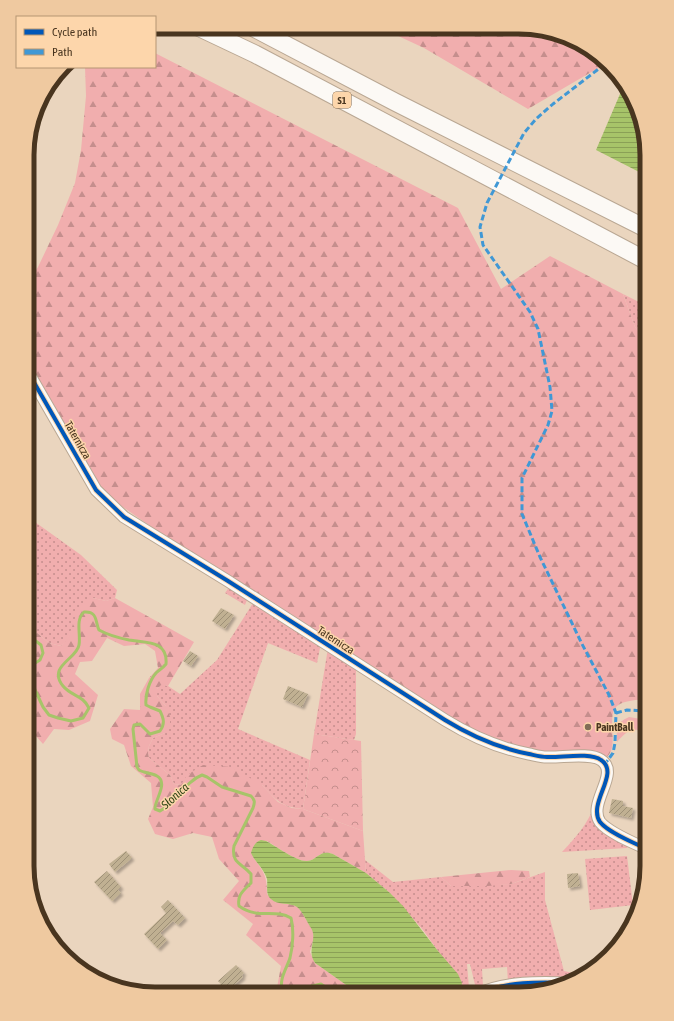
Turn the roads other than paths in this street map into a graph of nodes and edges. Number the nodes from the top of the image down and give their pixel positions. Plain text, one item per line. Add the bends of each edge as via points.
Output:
1 (213, 34) edge
2 (265, 34) edge
3 (640, 226) edge
4 (640, 257) edge
5 (34, 382) edge
6 (640, 846) edge
7 (550, 983) edge
8 (505, 987) edge

1 - 4 highway, S1
2 - 3 highway, S1
5 - 6 street, Taternicza via 96,490 124,517 469,734 501,747 529,754 600,759 607,771 606,781 596,806 598,819 611,831
7 - 8 street via 524,983

